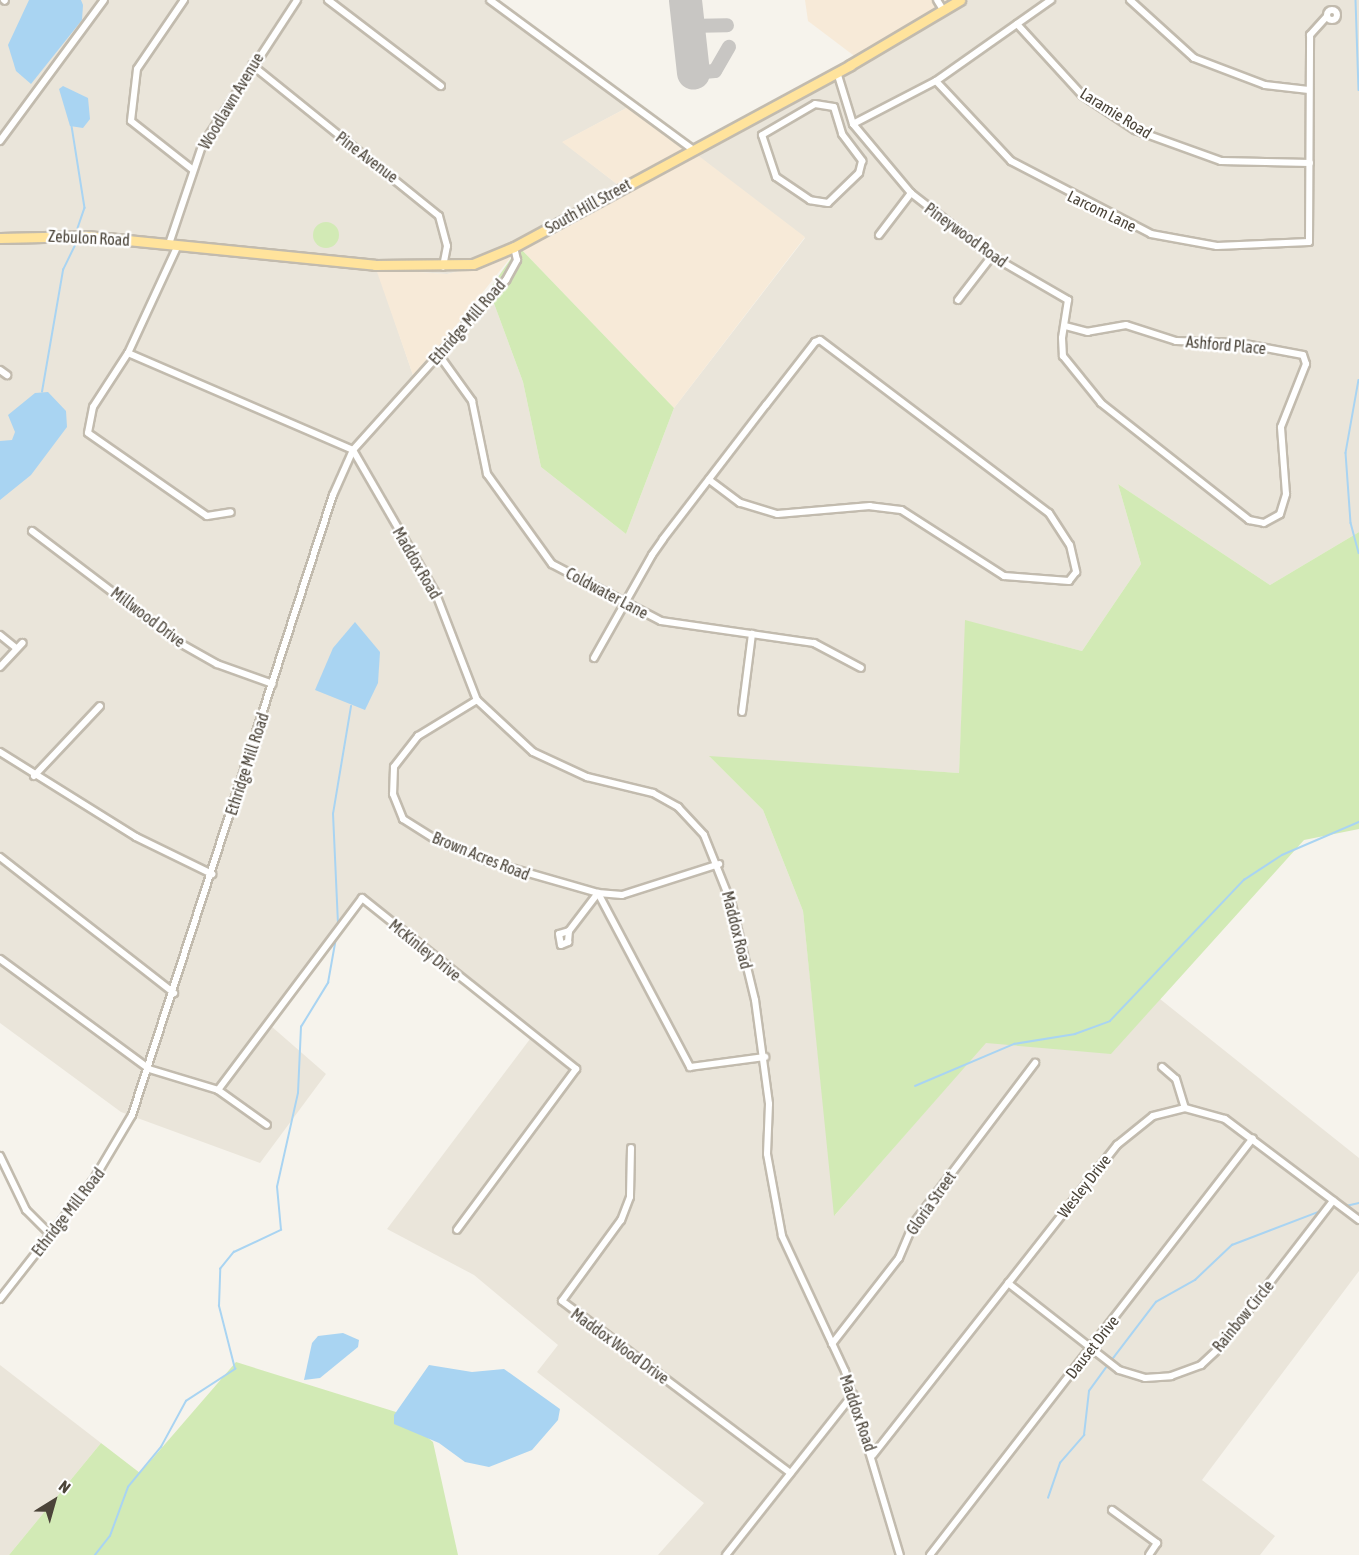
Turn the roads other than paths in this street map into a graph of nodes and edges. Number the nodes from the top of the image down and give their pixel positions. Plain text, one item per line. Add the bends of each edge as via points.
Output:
1 (104, 0) edge
2 (184, 0) edge
3 (297, 0) edge
4 (328, 0) edge
5 (490, 0) edge
6 (937, 0) edge
7 (960, 0) edge
8 (1051, 0) edge
9 (1131, 0) edge
10 (944, 11) junction
11 (1327, 15) dead end
12 (1017, 24) junction
13 (252, 66) junction
14 (837, 72) junction
15 (936, 81) junction
16 (441, 86) dead end
17 (1309, 90) junction
18 (764, 110) junction
19 (853, 123) junction
20 (770, 125) junction
21 (0, 141) edge
22 (692, 149) junction
23 (1310, 164) junction
24 (194, 170) junction
25 (911, 193) junction
26 (879, 235) dead end
27 (0, 238) edge
28 (173, 244) junction
29 (514, 247) junction
30 (992, 256) junction
31 (443, 268) junction
32 (958, 300) dead end
33 (1066, 326) junction
34 (128, 353) junction
35 (439, 354) junction
36 (0, 370) edge
37 (7, 375) dead end
38 (353, 450) junction
39 (709, 480) junction
40 (1196, 480) joint
41 (231, 512) dead end
42 (32, 531) dead end
43 (624, 603) junction
44 (752, 634) junction
45 (0, 635) edge
46 (21, 643) dead end
47 (15, 647) junction
48 (594, 658) dead end
49 (0, 667) edge
50 (861, 668) dead end
51 (273, 684) junction
52 (477, 700) junction
53 (100, 706) dead end
54 (742, 712) dead end
55 (0, 752) edge
56 (34, 776) junction
57 (0, 857) edge
58 (719, 864) junction
59 (212, 874) junction
60 (598, 893) junction
61 (569, 931) dead end
62 (0, 959) edge
63 (174, 993) junction
64 (765, 1057) junction
65 (1035, 1063) dead end
66 (1161, 1067) dead end
67 (149, 1069) junction
68 (218, 1090) junction
69 (1185, 1108) junction
70 (267, 1125) dead end
71 (1253, 1138) junction
72 (631, 1148) dead end
73 (0, 1156) edge
74 (1334, 1201) junction
75 (1359, 1220) edge
76 (457, 1230) dead end
77 (51, 1234) junction
78 (1008, 1283) junction
79 (0, 1299) edge
80 (831, 1344) junction
81 (1090, 1349) junction
82 (853, 1394) junction
83 (873, 1455) junction
84 (790, 1473) junction
85 (1112, 1510) dead end
86 (726, 1555) edge
87 (900, 1555) edge
88 (930, 1555) edge
89 (1149, 1555) edge

1 - 21 street
2 - 24 street via 137,69 131,121
3 - 13 street, Woodlawn Avenue
4 - 16 street
5 - 22 street
6 - 10 street
7 - 10 main road, South Hill Street
8 - 12 street
9 - 17 street via 1194,58 1265,85
10 - 14 main road, South Hill Street
11 - 17 street via 1310,35
12 - 15 street
12 - 23 street, Laramie Road via 1082,95 1135,130 1221,161
13 - 24 street, Woodlawn Avenue via 202,146
13 - 31 street, Pine Avenue via 439,216 447,246
14 - 18 main road, South Hill Street
14 - 19 street, Pineywood Road
15 - 19 street
15 - 23 street, Larcom Lane via 1011,161 1151,234 1217,246 1310,242
17 - 23 street
18 - 20 street
18 - 22 main road, South Hill Street
19 - 25 street, Pineywood Road
20 - 20 street via 762,135 776,177 810,200 837,199 859,172 862,161 842,134 834,107 815,104
22 - 29 main road, South Hill Street
24 - 28 street, Woodlawn Avenue
25 - 26 street
25 - 30 street, Pineywood Road
27 - 28 main road, Zebulon Road via 87,236
28 - 31 main road, South Hill Street
28 - 34 street, Woodlawn Avenue
29 - 31 main road, South Hill Street via 473,264
29 - 35 street, Ethridge Mill Road via 517,260 506,280
30 - 32 street
30 - 33 street, Pineywood Road via 1063,294 1071,307
33 - 40 street, Pineywood Road via 1063,356 1083,383
33 - 40 street, Ashford Place via 1088,332 1126,325 1176,341 1254,344 1305,357 1281,427 1286,494 1280,514 1253,522
34 - 38 street
34 - 41 street, Woodlawn Avenue via 93,407 88,430 187,505 207,516
35 - 38 street, Ethridge Mill Road
35 - 43 street, Coldwater Lane via 472,401 487,474 538,548 564,572
36 - 37 street
38 - 51 street, Ethridge Mill Road via 333,495
38 - 52 street, Maddox Road via 436,594
39 - 39 street via 815,342 829,342 1049,513 1070,545 1076,572 1069,581 1004,576 901,510 870,506 777,514 740,503
39 - 43 street via 652,555
42 - 51 street, Millwood Drive via 178,642 217,664
43 - 44 street, Coldwater Lane via 677,625
43 - 48 street
44 - 50 street, Coldwater Lane via 826,646
44 - 54 street
45 - 47 street
46 - 47 street
47 - 49 street
51 - 59 street, Ethridge Mill Road
52 - 58 street, Maddox Road via 533,752 587,777 653,793 678,807 704,835
52 - 60 street, Brown Acres Road via 418,736 393,767 393,794 403,819 438,841 490,862
53 - 56 street
55 - 56 street
56 - 59 street via 136,837
57 - 63 street
58 - 60 street, Brown Acres Road via 622,895
58 - 64 street, Maddox Road
59 - 63 street, Ethridge Mill Road
60 - 61 street
60 - 64 street via 690,1067
62 - 67 street
63 - 67 street, Ethridge Mill Road
64 - 80 street, Maddox Road via 772,1193 782,1236
65 - 80 street, Gloria Street via 914,1223 899,1257
66 - 69 street via 1176,1079
67 - 68 street
67 - 77 street, Ethridge Mill Road via 119,1143
68 - 70 street
68 - 76 street, McKinley Drive via 362,898 576,1069
69 - 71 street, Wesley Drive via 1215,1114
69 - 78 street, Wesley Drive via 1153,1116 1129,1131
71 - 74 street, Wesley Drive
71 - 81 street, Dauset Drive
72 - 84 street, Maddox Wood Drive via 630,1197 621,1220 562,1301
73 - 77 street via 26,1210
74 - 75 street, Wesley Drive
74 - 81 street, Rainbow Circle via 1200,1365 1171,1376 1145,1378 1119,1370
77 - 79 street, Ethridge Mill Road
78 - 81 street, Rainbow Circle
78 - 83 street, Wesley Drive
80 - 82 street, Maddox Road
81 - 88 street, Dauset Drive
82 - 83 street, Maddox Road
82 - 84 street
83 - 87 street, Maddox Road
84 - 86 street
85 - 89 street via 1157,1543

